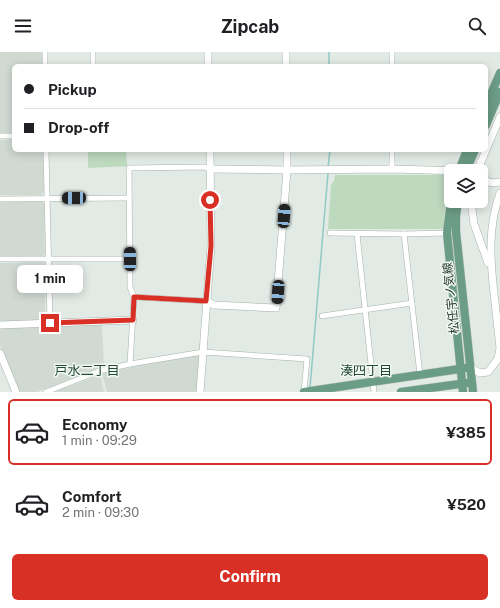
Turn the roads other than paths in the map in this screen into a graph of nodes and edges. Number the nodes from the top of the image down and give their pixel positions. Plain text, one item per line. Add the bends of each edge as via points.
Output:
1 (45, 52) edge
2 (93, 52) edge
3 (208, 52) edge
4 (286, 52) edge
5 (392, 52) edge
6 (45, 64) edge
7 (93, 64) edge
8 (208, 64) edge
9 (286, 64) edge
10 (392, 64) edge
11 (500, 73) edge
12 (500, 92) edge
13 (488, 101) edge
14 (500, 117) edge
15 (488, 120) edge
16 (0, 136) edge
17 (12, 136) edge
18 (488, 145) edge
19 (46, 152) edge
20 (210, 152) edge
21 (287, 152) edge
22 (392, 152) edge
23 (468, 152) edge
24 (474, 152) edge
25 (485, 152) edge
26 (480, 163) joint
27 (465, 164) edge
28 (467, 164) edge
29 (210, 169) junction
30 (392, 169) junction
31 (287, 170) junction
32 (444, 170) edge
33 (500, 182) edge
34 (500, 194) edge
35 (129, 198) junction
36 (47, 199) junction
37 (0, 200) edge
38 (450, 208) edge
39 (457, 208) edge
40 (472, 208) edge
41 (330, 233) dead end
42 (447, 233) junction
43 (357, 234) junction
44 (404, 234) junction
45 (130, 259) junction
46 (0, 260) edge
47 (49, 260) junction
48 (492, 273) junction
49 (134, 297) junction
50 (206, 301) junction
51 (412, 303) junction
52 (365, 310) junction
53 (322, 316) dead end
54 (133, 320) junction
55 (50, 323) junction
56 (0, 324) edge
57 (203, 352) junction
58 (0, 353) edge
59 (130, 364) junction
60 (470, 368) junction
61 (3, 369) edge
62 (461, 369) junction
63 (480, 373) junction
64 (420, 375) junction
65 (373, 382) junction
66 (472, 382) junction
67 (462, 388) edge
68 (16, 392) edge
69 (46, 392) edge
70 (200, 392) edge
71 (304, 392) edge
72 (374, 392) edge
73 (401, 392) edge
74 (473, 392) edge

1 - 6 street
2 - 7 street
3 - 8 street
4 - 9 street
5 - 10 street
11 - 13 main road
12 - 15 main road
14 - 18 street
16 - 17 street
19 - 36 street
20 - 29 street
21 - 31 street
22 - 30 street
23 - 27 main road
24 - 28 main road
25 - 26 street
26 - 33 street via 482,175 487,182
29 - 31 street
29 - 35 street via 129,168
29 - 50 street via 211,246
30 - 31 street
30 - 32 street
31 - 50 street via 276,308 214,305
34 - 48 street via 491,230
35 - 36 street
35 - 45 street
36 - 37 street
36 - 47 street
38 - 42 main road, 松任宇ノ気線
39 - 60 main road, 松任宇ノ気線 via 456,232
40 - 48 street via 474,224
41 - 43 street
42 - 44 street
42 - 62 main road, 松任宇ノ気線
43 - 44 street
43 - 52 street
44 - 51 street
45 - 47 street
45 - 49 street via 130,287
46 - 47 street
47 - 55 street
48 - 63 street via 500,348 498,359 488,372
49 - 50 street
49 - 54 street
50 - 57 street
51 - 52 street
51 - 64 street
52 - 53 street
52 - 65 street
54 - 55 street
54 - 59 street
55 - 56 street
57 - 59 street
57 - 70 street
57 - 71 street via 307,359
58 - 61 street
59 - 69 street via 99,371
60 - 62 main road
60 - 63 street
60 - 66 main road, 松任宇ノ気線
61 - 68 street
62 - 64 main road
62 - 67 main road, 松任宇ノ気線
63 - 66 street
64 - 65 main road
65 - 71 main road
65 - 72 street
66 - 67 main road
66 - 74 main road, 松任宇ノ気線
67 - 73 main road

